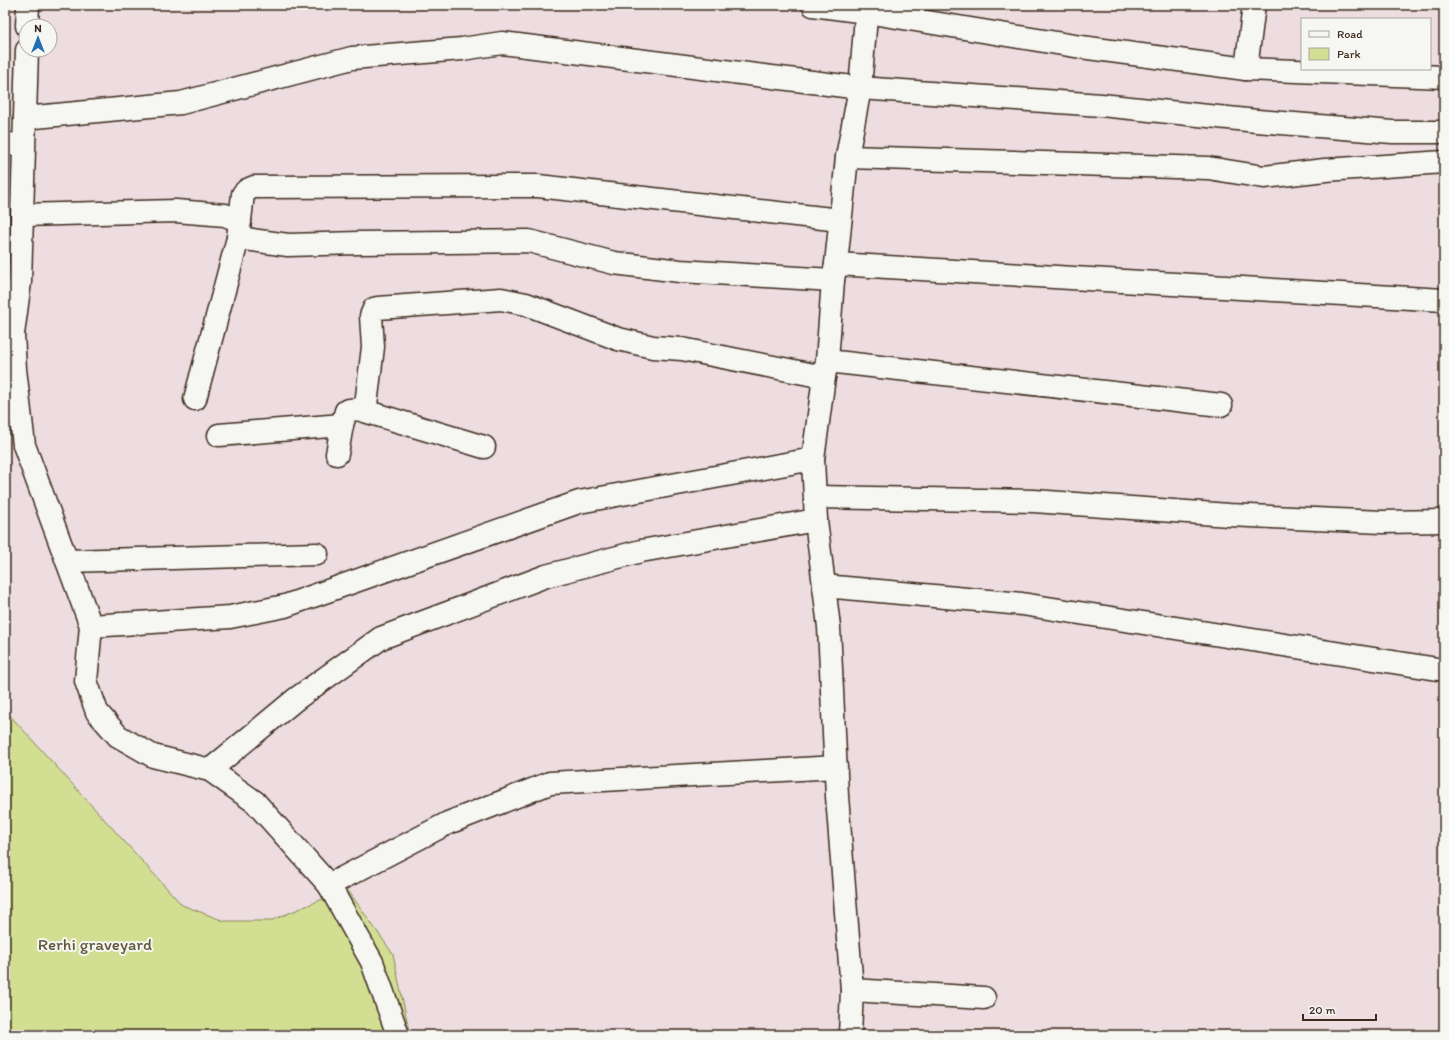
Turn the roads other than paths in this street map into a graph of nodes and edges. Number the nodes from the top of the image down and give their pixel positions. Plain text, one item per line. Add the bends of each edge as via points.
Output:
1 (28, 5) edge
2 (813, 5) edge
3 (1254, 5) edge
4 (866, 8) edge
5 (27, 18) edge
6 (27, 58) edge
7 (1246, 69) junction
8 (1444, 78) edge
9 (860, 88) junction
10 (25, 118) junction
11 (1444, 132) edge
12 (14, 144) edge
13 (847, 157) junction
14 (1444, 162) edge
15 (22, 215) junction
16 (840, 220) junction
17 (239, 230) junction
18 (13, 254) edge
19 (834, 272) junction
20 (1444, 300) edge
21 (9, 336) edge
22 (825, 369) junction
23 (195, 399) dead end
24 (1221, 405) dead end
25 (361, 410) junction
26 (342, 425) junction
27 (219, 435) dead end
28 (484, 447) dead end
29 (337, 454) dead end
30 (813, 459) junction
31 (816, 498) junction
32 (816, 520) junction
33 (1444, 521) edge
34 (317, 554) dead end
35 (66, 561) junction
36 (824, 586) junction
37 (91, 626) junction
38 (1444, 670) edge
39 (836, 767) junction
40 (210, 770) junction
41 (329, 884) junction
42 (852, 990) junction
43 (984, 998) dead end
44 (398, 1035) edge
45 (850, 1035) edge

1 - 5 street
2 - 4 street
3 - 7 street
4 - 7 street via 1081,47
4 - 9 street
6 - 10 street
7 - 8 street
9 - 10 street via 502,44 352,58 181,103
9 - 11 street via 1101,105 1392,132
9 - 13 street
10 - 12 street
12 - 15 street
13 - 14 street via 1208,168 1264,177
13 - 16 street
15 - 17 street via 176,211 225,215
15 - 18 street
16 - 17 street via 530,186 254,187 244,194
16 - 19 street
17 - 19 street via 288,246 529,241 614,263 680,271
17 - 23 street
18 - 21 street via 20,282
19 - 20 street
19 - 22 street
21 - 35 street via 24,445
22 - 24 street
22 - 25 street via 653,347 618,339 526,304 501,299 374,309 371,316 373,348 368,396 365,408
22 - 30 street
25 - 26 street via 346,411
25 - 28 street
26 - 27 street
26 - 29 street
30 - 31 street
30 - 37 street via 580,502 285,606 230,617
31 - 32 street
31 - 33 street via 1034,501 1229,515 1382,522
32 - 36 street
32 - 40 street via 640,552 546,576 381,638 296,699
34 - 35 street
35 - 37 street
36 - 38 street via 1022,604
36 - 39 street via 829,627
37 - 40 street via 86,681 97,712 118,736 153,756
39 - 41 street via 550,783 448,823
39 - 42 street
40 - 41 street via 255,802
41 - 44 street via 372,962
42 - 43 street
42 - 45 street

